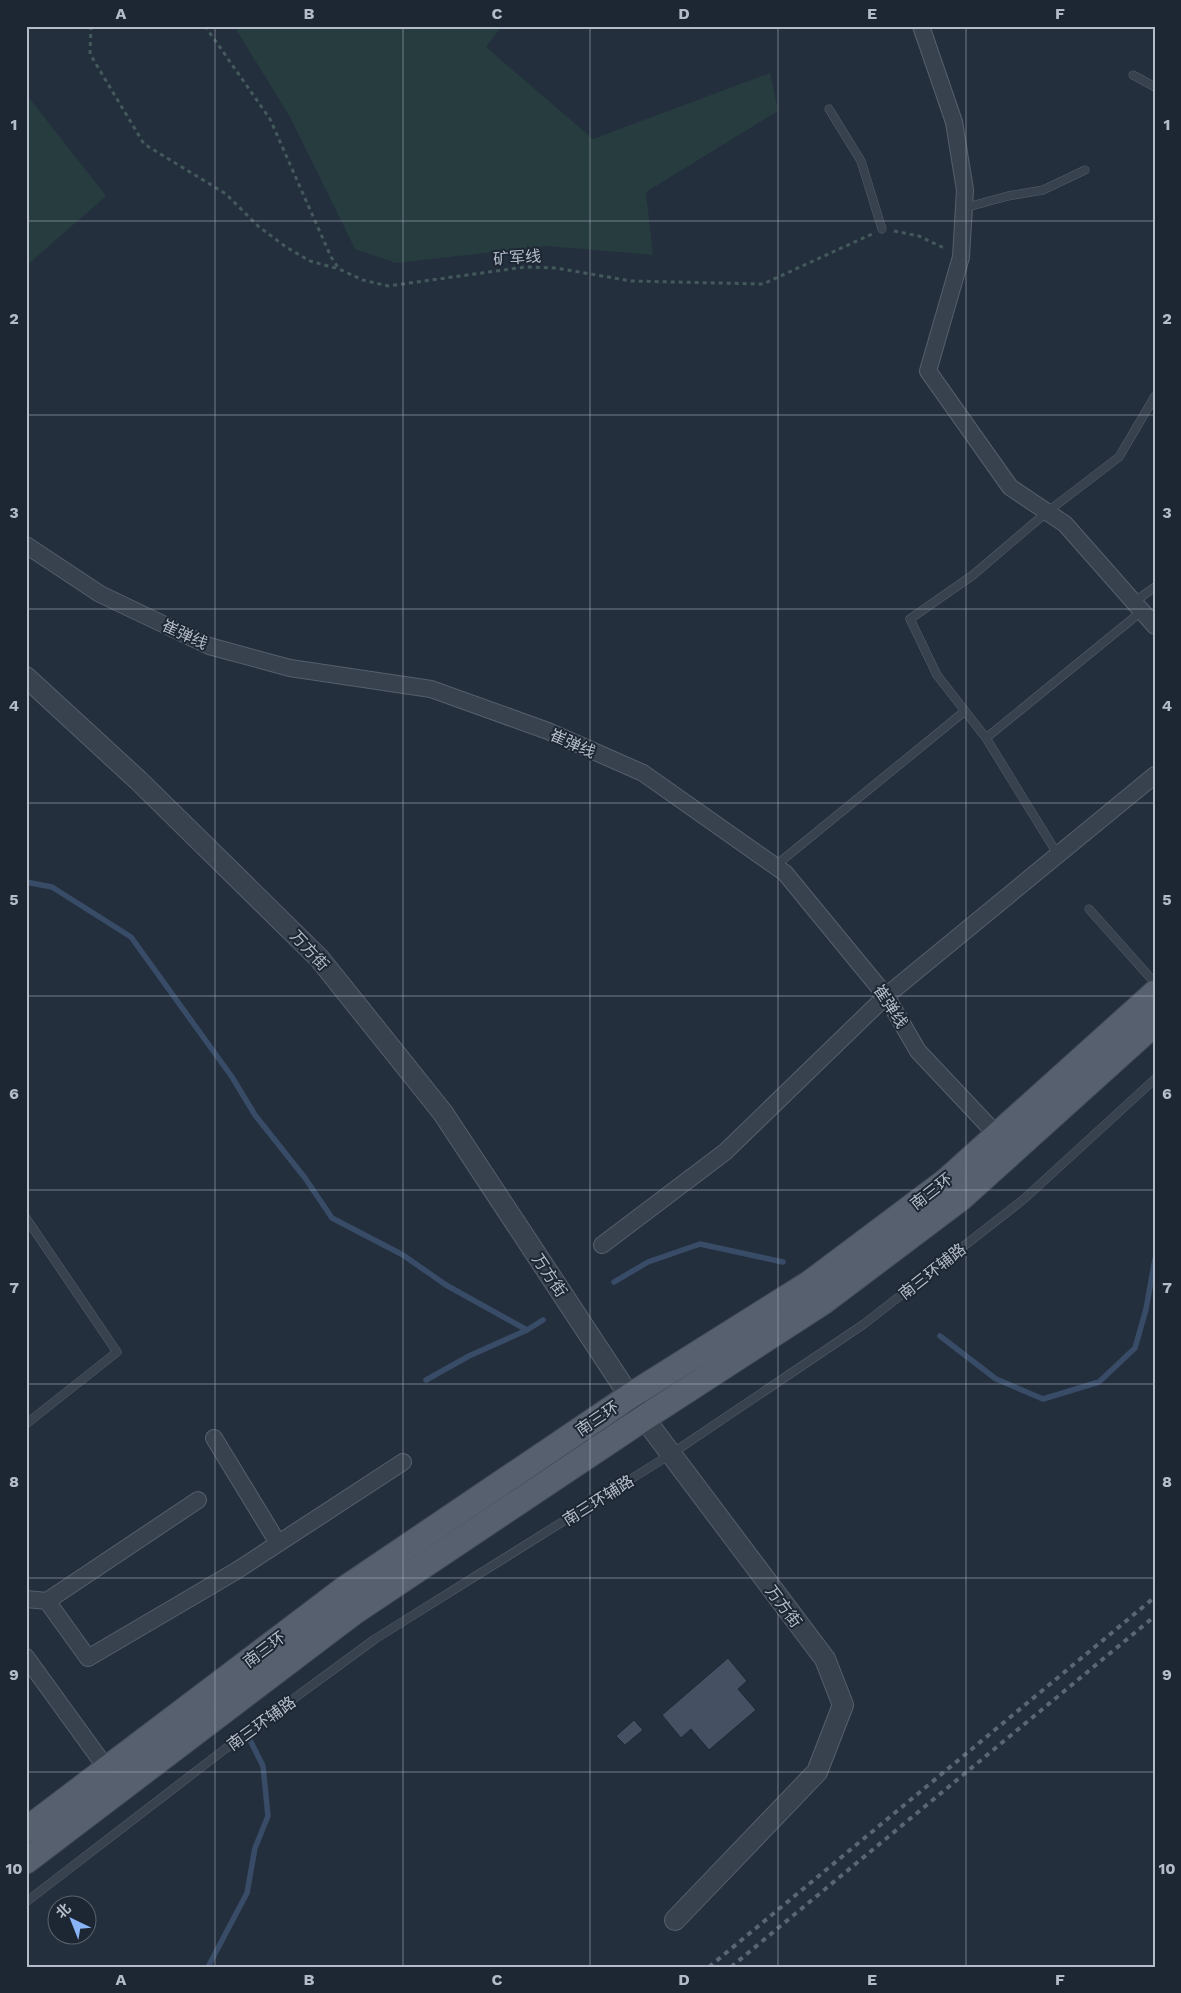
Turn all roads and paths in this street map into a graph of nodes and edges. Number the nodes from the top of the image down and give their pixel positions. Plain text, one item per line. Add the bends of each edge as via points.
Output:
1 (91, 26) edge
2 (205, 26) edge
3 (922, 26) edge
4 (1133, 74) dead end
5 (1155, 87) edge
6 (829, 109) dead end
7 (1085, 170) dead end
8 (964, 208) junction
9 (882, 229) junction
10 (961, 257) junction
11 (339, 269) junction
12 (1155, 396) edge
13 (1047, 512) junction
14 (26, 545) edge
15 (1155, 587) edge
16 (1138, 606) junction
17 (1155, 626) edge
18 (26, 677) edge
19 (965, 711) junction
20 (986, 738) junction
21 (1155, 775) edge
22 (1058, 855) junction
23 (775, 866) junction
24 (1089, 909) dead end
25 (1155, 983) edge
26 (1155, 993) edge
27 (886, 996) junction
28 (1155, 1023) edge
29 (1155, 1079) edge
30 (997, 1135) junction
31 (26, 1218) edge
32 (602, 1244) dead end
33 (630, 1396) junction
34 (644, 1418) junction
35 (26, 1424) edge
36 (214, 1438) dead end
37 (671, 1454) junction
38 (403, 1462) dead end
39 (198, 1500) dead end
40 (278, 1543) junction
41 (26, 1599) edge
42 (47, 1601) junction
43 (26, 1657) edge
44 (106, 1769) junction
45 (26, 1830) edge
46 (26, 1860) edge
47 (26, 1902) edge
48 (675, 1920) dead end

1 - 11 path, 矿军线 via 90,54 144,144 226,194 258,226 286,247 310,261
2 - 11 path via 270,119 330,257
3 - 8 street via 954,122 965,190
4 - 5 lane
6 - 9 lane via 861,161
7 - 8 lane via 1043,190
8 - 10 street
9 - 10 path via 920,236
9 - 11 path, 矿军线 via 763,284 631,281 556,268 524,267 388,286 363,280
10 - 13 street via 928,371 1010,488
12 - 13 lane via 1118,457
13 - 16 street via 1065,524
13 - 19 lane via 973,575 910,619 937,674
14 - 23 street, 崔弹线 via 100,594 209,646 290,668 431,689 548,731 643,774
15 - 16 lane
16 - 17 street
16 - 20 lane
18 - 33 street, 万方街 via 139,781 319,958 443,1113
19 - 20 lane
19 - 23 lane
20 - 22 lane
21 - 22 street
22 - 27 street
23 - 27 street, 崔弹线 via 785,873
24 - 25 lane
26 - 30 main road, 南三环
27 - 30 street, 崔弹线 via 918,1051
27 - 32 street via 725,1152
28 - 34 main road, 南三环 via 960,1198 822,1302
29 - 37 lane, 南三环辅路 via 1024,1200 864,1324
30 - 33 main road, 南三环 via 946,1181 810,1283
31 - 35 lane via 117,1352
33 - 34 street, 万方街
33 - 44 main road, 南三环 via 343,1590
34 - 37 street, 万方街
34 - 46 main road, 南三环 via 354,1612
36 - 40 street
37 - 47 lane, 南三环辅路 via 375,1639
37 - 48 street, 万方街 via 825,1659 843,1705 817,1772
38 - 40 street
39 - 42 street
40 - 42 street via 88,1658
41 - 42 street
43 - 44 street
44 - 45 main road, 南三环

